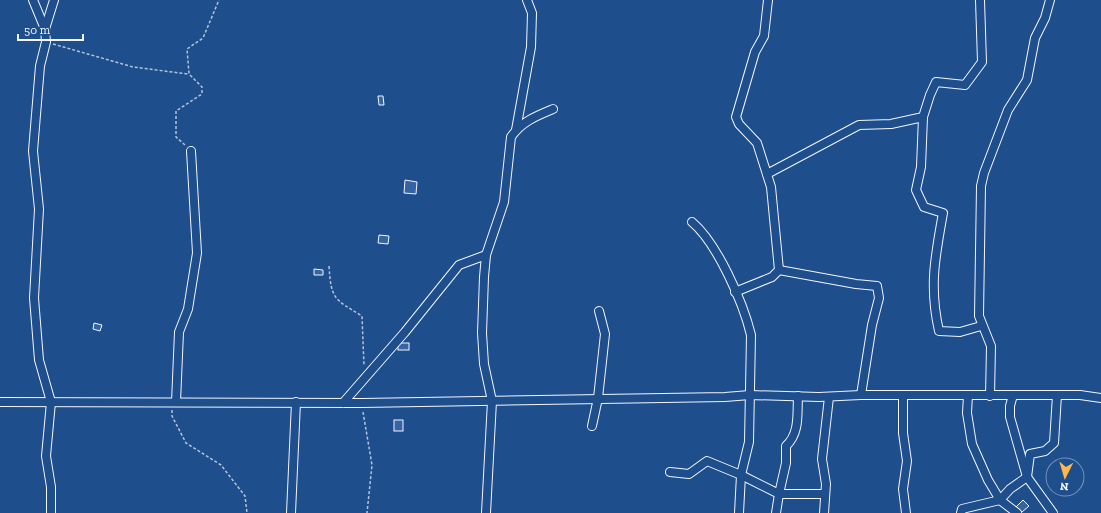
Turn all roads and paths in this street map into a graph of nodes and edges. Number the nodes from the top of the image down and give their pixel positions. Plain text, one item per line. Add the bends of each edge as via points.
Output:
1 (33, 0) edge
2 (54, 0) edge
3 (219, 0) edge
4 (526, 0) edge
5 (768, 0) edge
6 (980, 0) edge
7 (1050, 0) edge
8 (45, 29) junction
9 (46, 42) junction
10 (189, 74) junction
11 (552, 109) dead end
12 (923, 118) junction
13 (516, 130) junction
14 (191, 151) joint
15 (767, 174) junction
16 (692, 222) dead end
17 (486, 254) junction
18 (329, 266) dead end
19 (779, 270) junction
20 (735, 292) junction
21 (599, 311) dead end
22 (981, 326) junction
23 (365, 378) junction
24 (750, 395) junction
25 (861, 395) junction
26 (903, 395) junction
27 (968, 395) junction
28 (1014, 395) junction
29 (798, 396) junction
30 (829, 396) junction
31 (990, 396) junction
32 (1057, 396) junction
33 (598, 398) junction
34 (1101, 398) edge
35 (492, 401) junction
36 (0, 402) edge
37 (51, 402) junction
38 (174, 402) junction
39 (296, 402) junction
40 (343, 403) junction
41 (362, 403) junction
42 (592, 426) dead end
43 (670, 472) dead end
44 (741, 475) junction
45 (1027, 477) junction
46 (779, 494) junction
47 (825, 494) junction
48 (1000, 500) junction
49 (51, 513) edge
50 (247, 513) edge
51 (290, 513) edge
52 (366, 513) edge
53 (486, 513) edge
54 (739, 513) edge
55 (776, 513) edge
56 (824, 513) edge
57 (906, 513) edge
58 (961, 513) edge
59 (1017, 513) edge
60 (1053, 513) edge

1 - 8 street
2 - 8 street
3 - 10 path via 203,38 187,49
4 - 13 street via 532,13 531,47
5 - 15 street via 764,36 755,52 736,117 739,124 758,143
6 - 12 street via 982,62 965,85 936,82
7 - 22 street via 1035,38 1027,80 1008,110 981,186
8 - 9 street
9 - 10 path via 133,67
9 - 37 street via 40,66 33,151 39,209 34,298 38,360
10 - 14 path via 202,87 202,94 176,111 176,137
11 - 13 street via 529,119
12 - 15 street via 891,124 859,125
12 - 22 street via 921,167 916,190 924,207 943,214 935,254 932,291 939,331 960,332
13 - 17 street via 511,137 508,150 504,202
14 - 38 street via 197,253 188,309 179,332
15 - 19 street via 771,187
16 - 20 street via 702,230
17 - 23 street via 459,265
17 - 35 street via 482,333 484,364
18 - 23 path via 330,284 337,301 362,316
19 - 20 street via 772,277
19 - 25 street via 876,286 879,298
20 - 24 street via 751,335
21 - 33 street via 605,334
22 - 31 street via 991,346
23 - 40 street
24 - 29 street
24 - 33 street
24 - 44 street via 749,442
25 - 26 street
25 - 30 street
26 - 27 street
26 - 57 street via 903,433 907,461 903,489
27 - 31 street
27 - 48 street via 967,413 972,444
28 - 31 street
28 - 32 street
28 - 45 street via 1010,417
29 - 30 street
29 - 46 street via 797,428 793,440 786,446 786,463
30 - 47 street via 822,459
32 - 34 street via 1080,395
32 - 45 street via 1054,443 1045,451 1030,454
33 - 35 street
33 - 42 street
35 - 41 street
35 - 53 street
36 - 37 street
37 - 38 street
37 - 49 street via 46,456 51,487
38 - 39 street
38 - 50 path via 172,416 186,443 221,465 245,496
39 - 40 street
39 - 51 street
40 - 41 street
41 - 52 path via 372,465
43 - 44 street via 689,474 707,461
44 - 46 street
44 - 54 street
45 - 48 street
45 - 60 street
46 - 47 street
46 - 55 street
47 - 56 street
48 - 58 street via 962,509
48 - 59 street

